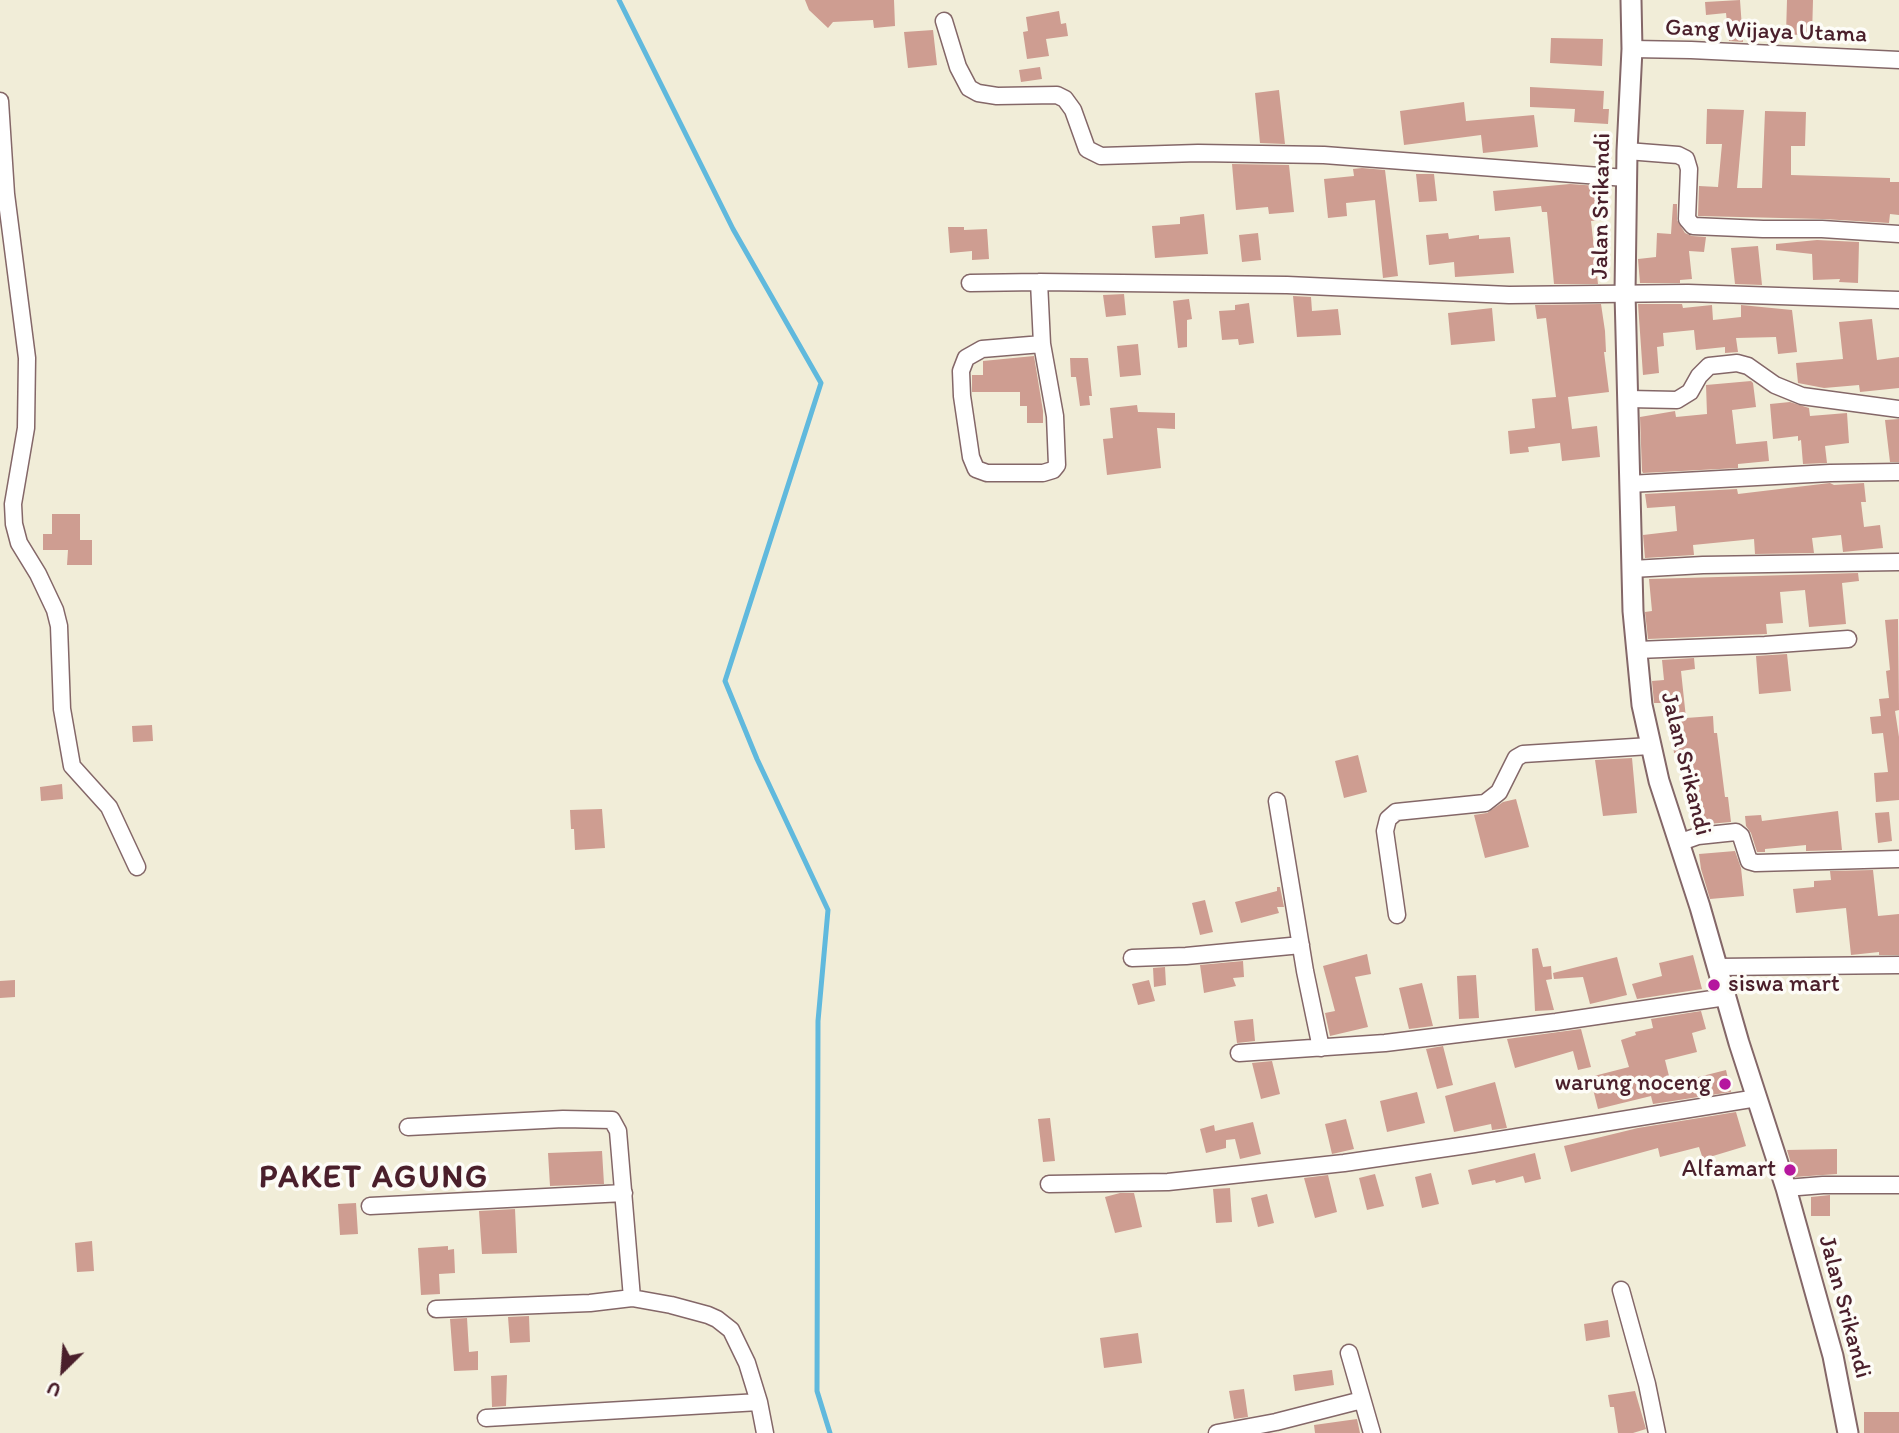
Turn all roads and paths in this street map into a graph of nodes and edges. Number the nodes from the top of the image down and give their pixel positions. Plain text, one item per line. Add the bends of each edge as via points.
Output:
1 (1631, 0) edge
2 (944, 21) dead end
3 (1632, 49) junction
4 (1899, 60) edge
5 (0, 102) edge
6 (1627, 151) junction
7 (1626, 178) junction
8 (1899, 234) edge
9 (1039, 282) junction
10 (970, 283) dead end
11 (1625, 293) junction
12 (1899, 300) edge
13 (1042, 344) junction
14 (1629, 399) junction
15 (1899, 409) edge
16 (1899, 472) edge
17 (1629, 484) junction
18 (1899, 562) edge
19 (1632, 569) junction
20 (1848, 639) dead end
21 (1637, 650) junction
22 (1650, 746) junction
23 (1277, 801) dead end
24 (1678, 843) junction
25 (1899, 859) edge
26 (137, 867) dead end
27 (1397, 915) dead end
28 (1301, 945) junction
29 (1132, 958) dead end
30 (1899, 965) edge
31 (1718, 967) junction
32 (1726, 997) junction
33 (1321, 1048) junction
34 (1240, 1053) dead end
35 (1756, 1098) junction
36 (408, 1127) dead end
37 (1049, 1184) dead end
38 (1899, 1185) edge
39 (1786, 1188) junction
40 (624, 1193) junction
41 (370, 1206) dead end
42 (1621, 1290) dead end
43 (632, 1298) junction
44 (436, 1309) dead end
45 (1349, 1353) dead end
46 (1362, 1400) junction
47 (759, 1402) junction
48 (486, 1418) dead end
49 (765, 1433) edge
50 (1217, 1433) edge
51 (1372, 1433) edge
52 (1657, 1433) edge
53 (1848, 1433) edge

1 - 3 street, Jalan Srikandi
2 - 7 street via 969,88 997,96 1057,95 1065,99 1087,149 1101,156 1324,155
3 - 4 street, Gang Wijaya Utama
3 - 6 street, Jalan Srikandi
5 - 26 street via 7,205 27,358 26,428 14,493 14,524 59,626 62,709 72,766 109,807
6 - 7 street, Jalan Srikandi
6 - 8 street via 1686,159 1687,219 1693,226
7 - 11 street, Jalan Srikandi
9 - 10 street
9 - 11 street via 1287,285 1509,295
9 - 13 street
11 - 12 street
11 - 14 street, Jalan Srikandi
13 - 13 street via 1055,416 1057,465 1043,473 987,474 976,469 962,396 961,371 966,358 982,349
14 - 15 street via 1677,400 1690,392 1709,366 1737,363 1802,396
14 - 17 street, Jalan Srikandi
16 - 17 street
17 - 19 street, Jalan Srikandi
18 - 19 street
19 - 21 street, Jalan Srikandi
20 - 21 street
21 - 22 street, Jalan Srikandi
22 - 24 street, Jalan Srikandi
22 - 27 street via 1523,754 1516,758 1499,792 1485,803 1396,812 1385,831
23 - 28 street
24 - 25 street via 1736,832 1749,861 1760,864
24 - 31 street, Jalan Srikandi
28 - 29 street
28 - 33 street
30 - 31 street
31 - 32 street, Jalan Srikandi
32 - 33 street via 1556,1022
32 - 35 street, Jalan Srikandi
33 - 34 street
35 - 37 street via 1345,1163 1168,1182
35 - 39 street, Jalan Srikandi
36 - 40 street via 608,1119 618,1131
38 - 39 street
39 - 53 street, Jalan Srikandi via 1833,1356
40 - 41 street
40 - 43 street
42 - 52 street
43 - 44 street
43 - 47 street via 708,1315 725,1324 747,1363
45 - 46 street
46 - 50 street
46 - 51 street
47 - 48 street
47 - 49 street

